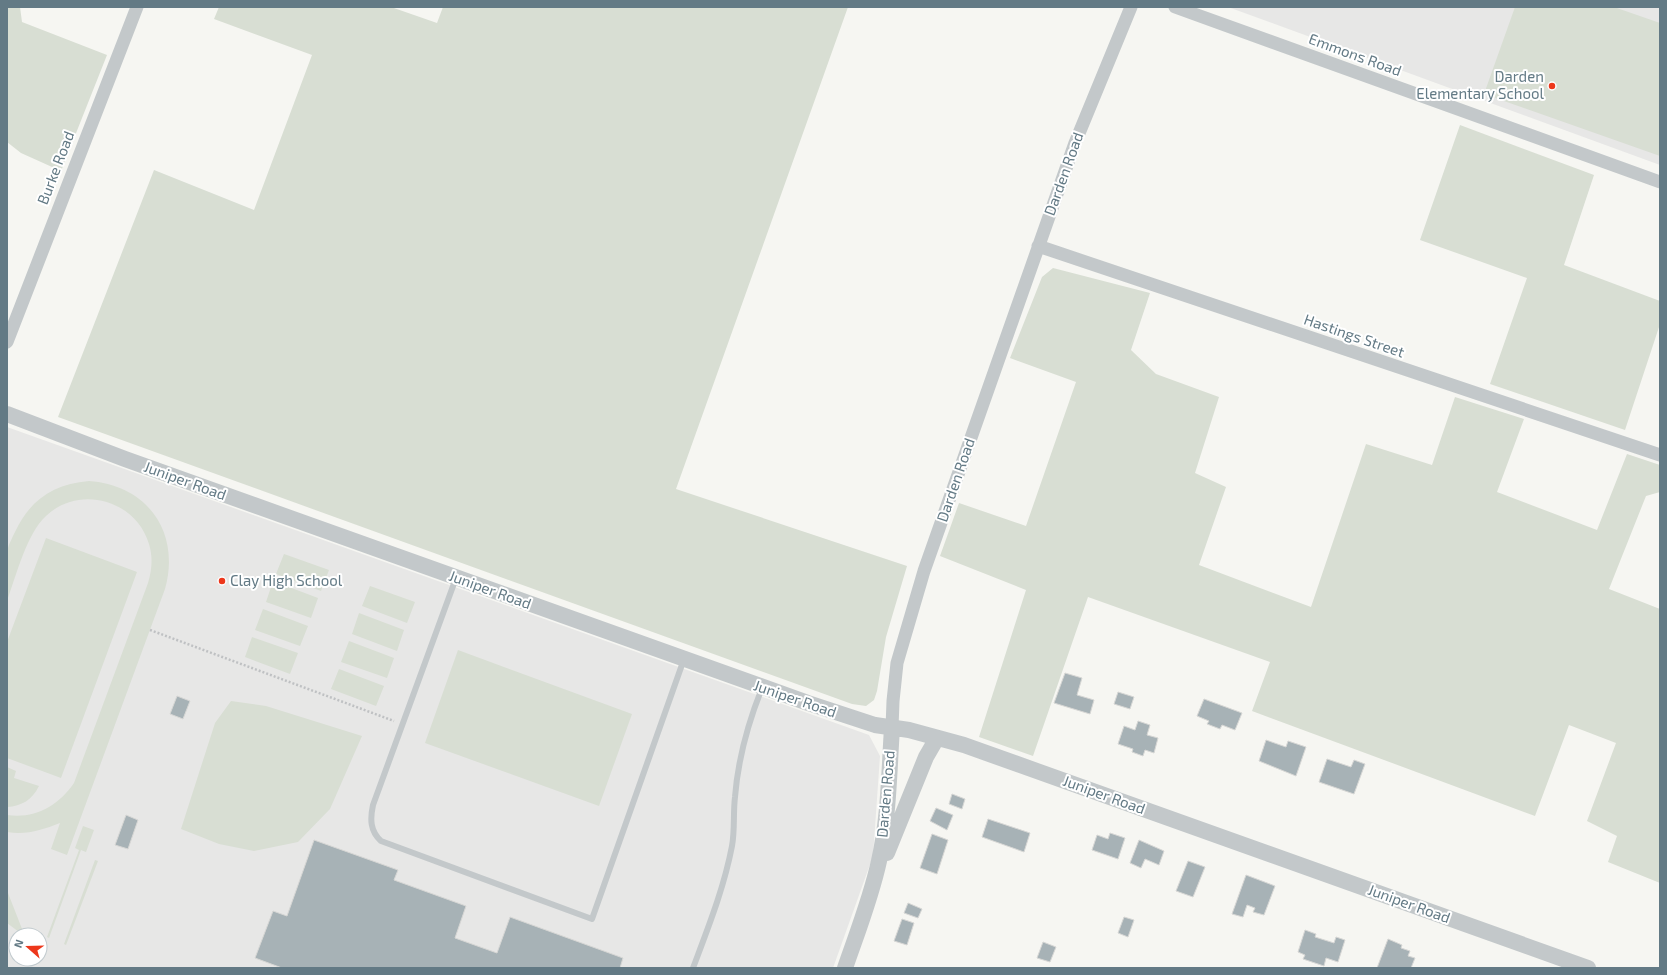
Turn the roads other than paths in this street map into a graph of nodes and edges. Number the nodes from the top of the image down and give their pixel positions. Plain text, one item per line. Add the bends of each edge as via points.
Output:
1 (136, 7) edge
2 (1131, 7) edge
3 (1175, 7) edge
4 (1660, 182) edge
5 (1038, 246) junction
6 (7, 342) edge
7 (7, 414) edge
8 (1660, 455) edge
9 (456, 578) junction
10 (684, 659) junction
11 (762, 687) junction
12 (892, 728) junction
13 (937, 738) junction
14 (869, 899) junction
15 (693, 968) edge
16 (844, 968) edge
17 (1588, 968) edge

1 - 6 street, Burke Road
2 - 5 street, Darden Road via 1075,143
3 - 4 street, Emmons Road
5 - 8 street, Hastings Street
5 - 12 street, Darden Road via 906,628 897,663
7 - 9 street, Juniper Road
9 - 10 street, Juniper Road
9 - 10 lane via 373,805 371,826 381,841 592,918
10 - 11 street, Juniper Road
11 - 12 street, Juniper Road via 852,719
11 - 15 lane via 750,718 742,750 735,796 732,844 723,885
12 - 13 street, Juniper Road
12 - 14 street, Darden Road via 884,833
13 - 14 street via 915,783
13 - 17 street, Juniper Road via 964,745
14 - 16 street, Darden Road

